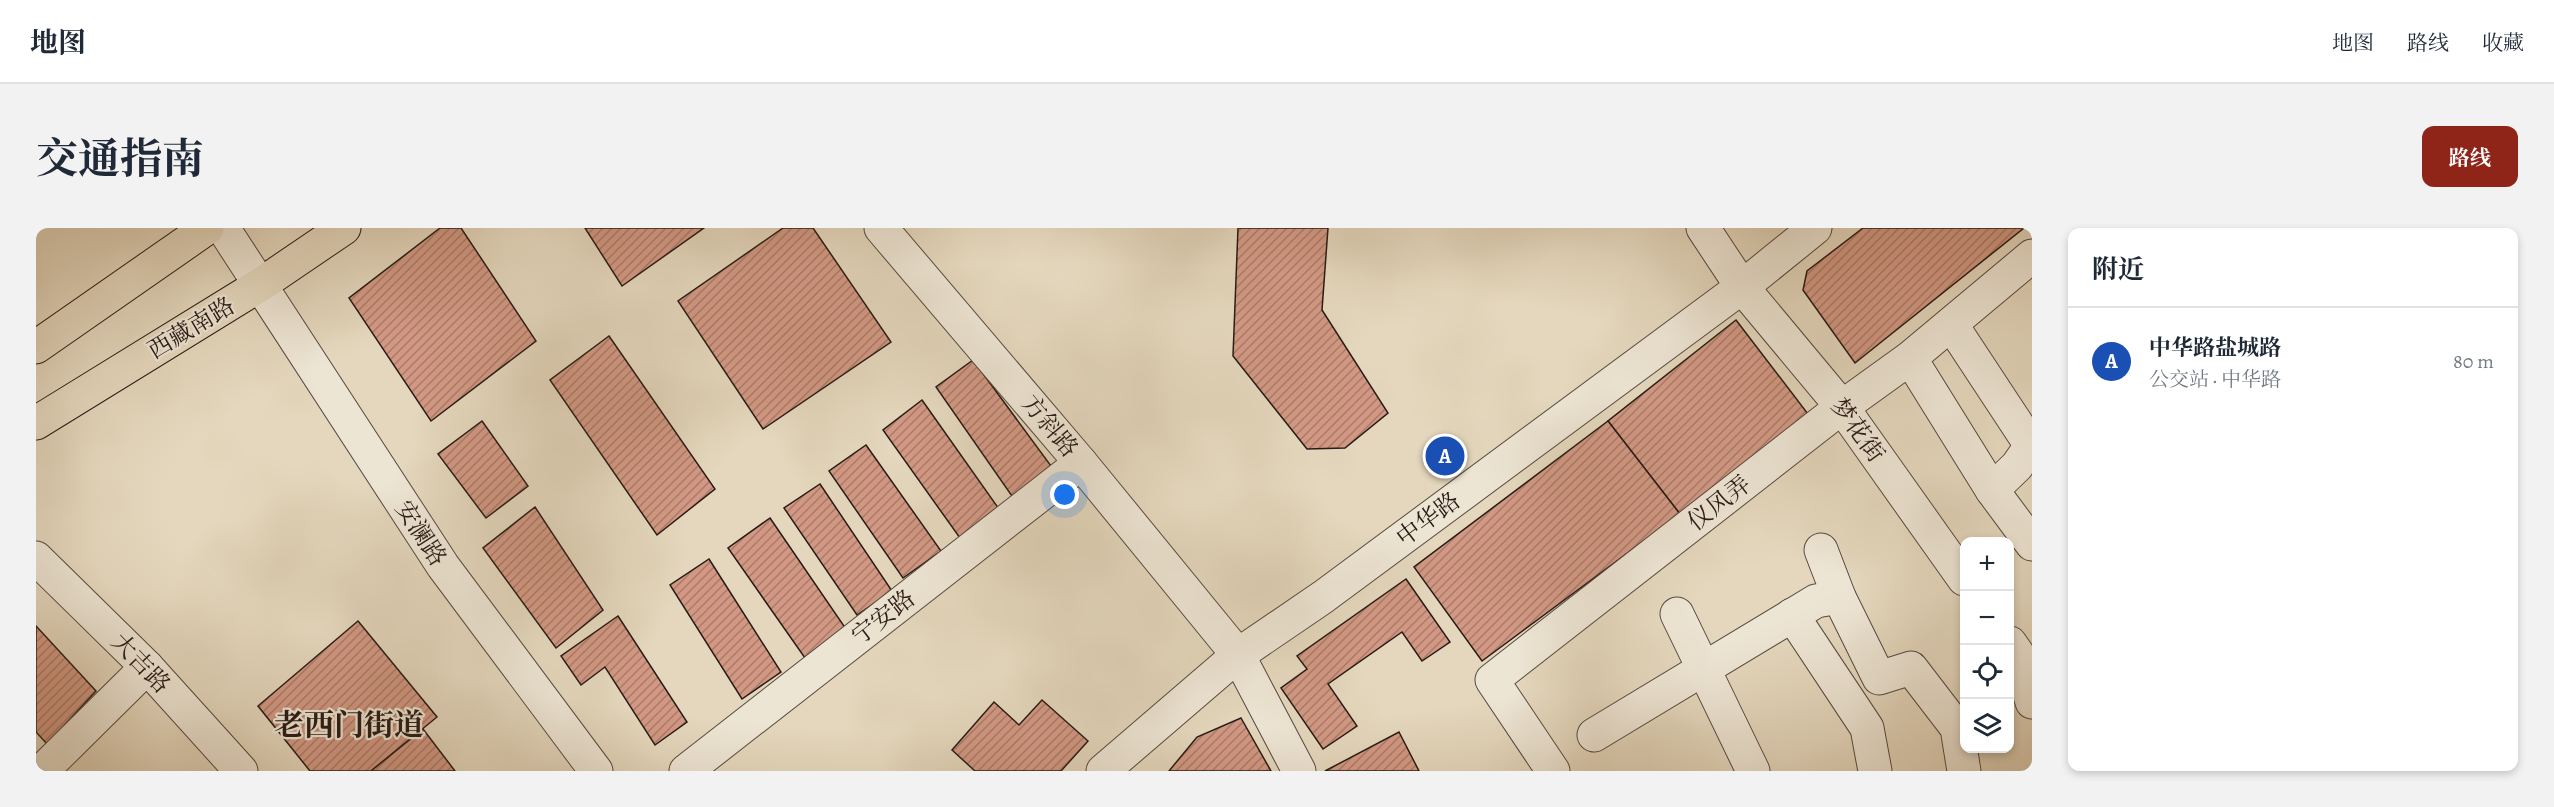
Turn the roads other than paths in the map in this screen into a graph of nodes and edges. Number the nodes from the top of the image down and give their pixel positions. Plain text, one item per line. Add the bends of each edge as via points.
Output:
1 (207, 228) edge
2 (223, 228) edge
3 (344, 228) edge
4 (881, 228) edge
5 (1702, 228) edge
6 (1815, 228) edge
7 (2032, 256) edge
8 (261, 285) junction
9 (1742, 287) junction
10 (1951, 324) junction
11 (36, 347) edge
12 (1910, 358) junction
13 (1842, 407) junction
14 (36, 423) edge
15 (2032, 447) edge
16 (1081, 463) junction
17 (1992, 490) junction
18 (2032, 544) edge
19 (1821, 550) dead end
20 (36, 558) edge
21 (1960, 572) edge
22 (1839, 597) junction
23 (1677, 614) dead end
24 (1792, 615) junction
25 (2020, 645) edge
26 (1238, 655) junction
27 (147, 667) junction
28 (1703, 667) junction
29 (2032, 702) edge
30 (1594, 735) dead end
31 (42, 771) edge
32 (241, 771) edge
33 (596, 771) edge
34 (686, 771) edge
35 (1103, 771) edge
36 (1299, 771) edge
37 (1553, 771) edge
38 (1754, 771) edge
39 (1875, 771) edge
40 (1964, 771) edge

1 - 11 main road
2 - 8 street, 安澜路
3 - 8 main road, 西藏南路
4 - 16 street, 方斜路
5 - 9 street, 梦花街
6 - 9 street, 中华路
7 - 10 street, 仪风弄
8 - 14 main road, 西藏南路
8 - 33 street, 安澜路 via 442,566
9 - 13 street, 梦花街
9 - 26 street, 中华路 via 1323,597
10 - 12 street, 仪风弄
10 - 15 street
12 - 13 street, 仪风弄
12 - 17 street
13 - 21 street, 梦花街
13 - 37 street, 仪风弄 via 1492,680
15 - 17 street
16 - 26 street, 方斜路
16 - 34 street, 宁安路
17 - 18 street
19 - 22 street
20 - 27 street, 大吉路
22 - 24 street via 1816,601
22 - 40 street via 1880,678 1911,668 1957,728
23 - 28 street
24 - 28 street
24 - 39 street via 1867,728
25 - 29 street
26 - 35 street, 中华路
26 - 36 street, 方斜路
27 - 31 street
27 - 32 street, 大吉路
28 - 30 street
28 - 38 street

